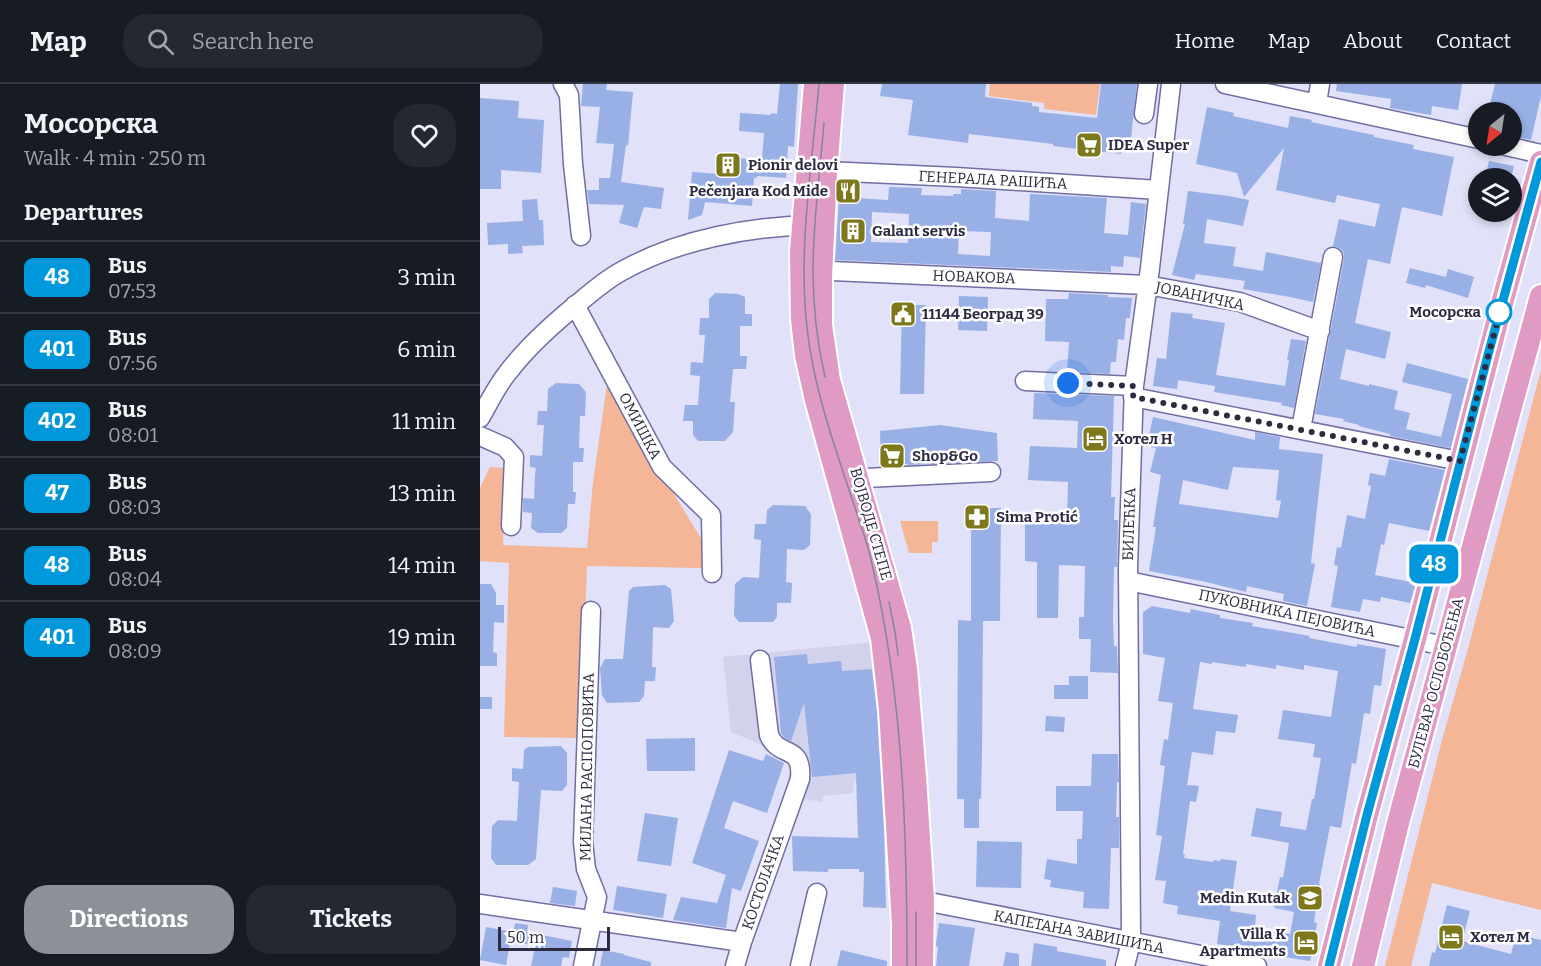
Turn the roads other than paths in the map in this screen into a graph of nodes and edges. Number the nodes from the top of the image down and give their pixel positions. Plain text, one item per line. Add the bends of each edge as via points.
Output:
1 (563, 84) edge
2 (815, 84) edge
3 (833, 84) edge
4 (1148, 84) edge
5 (1171, 84) edge
6 (1225, 84) edge
7 (1320, 84) edge
8 (1317, 104) junction
9 (1144, 114) dead end
10 (1468, 137) edge
11 (1522, 150) edge
12 (1541, 154) edge
13 (1541, 162) edge
14 (826, 171) junction
15 (1159, 190) junction
16 (813, 225) junction
17 (581, 236) dead end
18 (1333, 257) dead end
19 (811, 270) junction
20 (1148, 285) junction
21 (1541, 296) edge
22 (575, 306) junction
23 (1320, 331) junction
24 (1024, 381) dead end
25 (1134, 391) junction
26 (480, 418) edge
27 (1301, 429) junction
28 (480, 436) edge
29 (1460, 461) junction
30 (992, 472) dead end
31 (859, 480) junction
32 (511, 526) dead end
33 (712, 573) dead end
34 (1128, 581) junction
35 (591, 611) dead end
36 (1415, 639) junction
37 (1445, 646) junction
38 (760, 660) dead end
39 (817, 894) dead end
40 (912, 899) junction
41 (480, 904) edge
42 (593, 920) junction
43 (742, 942) junction
44 (1131, 942) junction
45 (583, 966) edge
46 (735, 966) edge
47 (800, 966) edge
48 (903, 966) edge
49 (922, 966) edge
50 (1125, 966) edge
51 (1257, 966) edge
52 (1329, 966) edge
53 (1363, 966) edge

1 - 17 street via 569,94
2 - 16 main road, ВОЈВОДЕ СТЕПЕ
3 - 14 main road, ВОЈВОДЕ СТЕПЕ
4 - 9 street
5 - 15 street, БИЛЕЋКА
6 - 8 street
7 - 8 street
8 - 10 street
11 - 12 street
13 - 29 main road, БУЛЕВАР ОСЛОБОЂЕЊА
14 - 15 street, ГЕНЕРАЛА РАШИЋА
14 - 16 main road, ВОЈВОДЕ СТЕПЕ
15 - 20 street, БИЛЕЋКА
16 - 19 main road, ВОЈВОДЕ СТЕПЕ
16 - 22 street via 722,236 676,248 622,271
18 - 23 street
19 - 20 street, НОВАКОВА
19 - 31 main road, ВОЈВОДЕ СТЕПЕ via 830,380
19 - 40 main road, ВОЈВОДЕ СТЕПЕ via 802,320 806,354 882,638
20 - 23 street, ЈОВАНИЧКА via 1240,302
20 - 25 street, БИЛЕЋКА
21 - 37 main road, БУЛЕВАР ОСЛОБОЂЕЊА
22 - 26 street via 507,372
22 - 33 street, ОМИШКА via 662,467 711,515
23 - 27 street
24 - 25 street
25 - 27 street
25 - 34 street, БИЛЕЋКА
27 - 29 street
28 - 32 street via 506,447 514,456
29 - 36 main road, БУЛЕВАР ОСЛОБОЂЕЊА
30 - 31 street
31 - 40 main road, ВОЈВОДЕ СТЕПЕ via 900,628 906,669 915,777
34 - 36 street, ПУКОВНИКА ПЕЈОВИЋА
34 - 44 street, БИЛЕЋКА
35 - 42 street, МИЛАНА РАСПОПОВИЋА via 583,842 585,869 597,897
36 - 37 street, ПУКОВНИКА ПЕЈОВИЋА
36 - 52 main road, БУЛЕВАР ОСЛОБОЂЕЊА
37 - 53 main road, БУЛЕВАР ОСЛОБОЂЕЊА
38 - 43 street, КОСТОЛАЧКА via 769,735 772,742 795,755 801,769
39 - 47 street
40 - 44 street, КАПЕТАНА ЗАВИШИЋА
40 - 48 main road, ВОЈВОДЕ СТЕПЕ via 903,924
40 - 49 main road, ВОЈВОДЕ СТЕПЕ
41 - 42 street
42 - 43 street
42 - 45 street, МИЛАНА РАСПОПОВИЋА
43 - 46 street, КОСТОЛАЧКА
44 - 50 street, БИЛЕЋКА
44 - 51 street, КАПЕТАНА ЗАВИШИЋА

